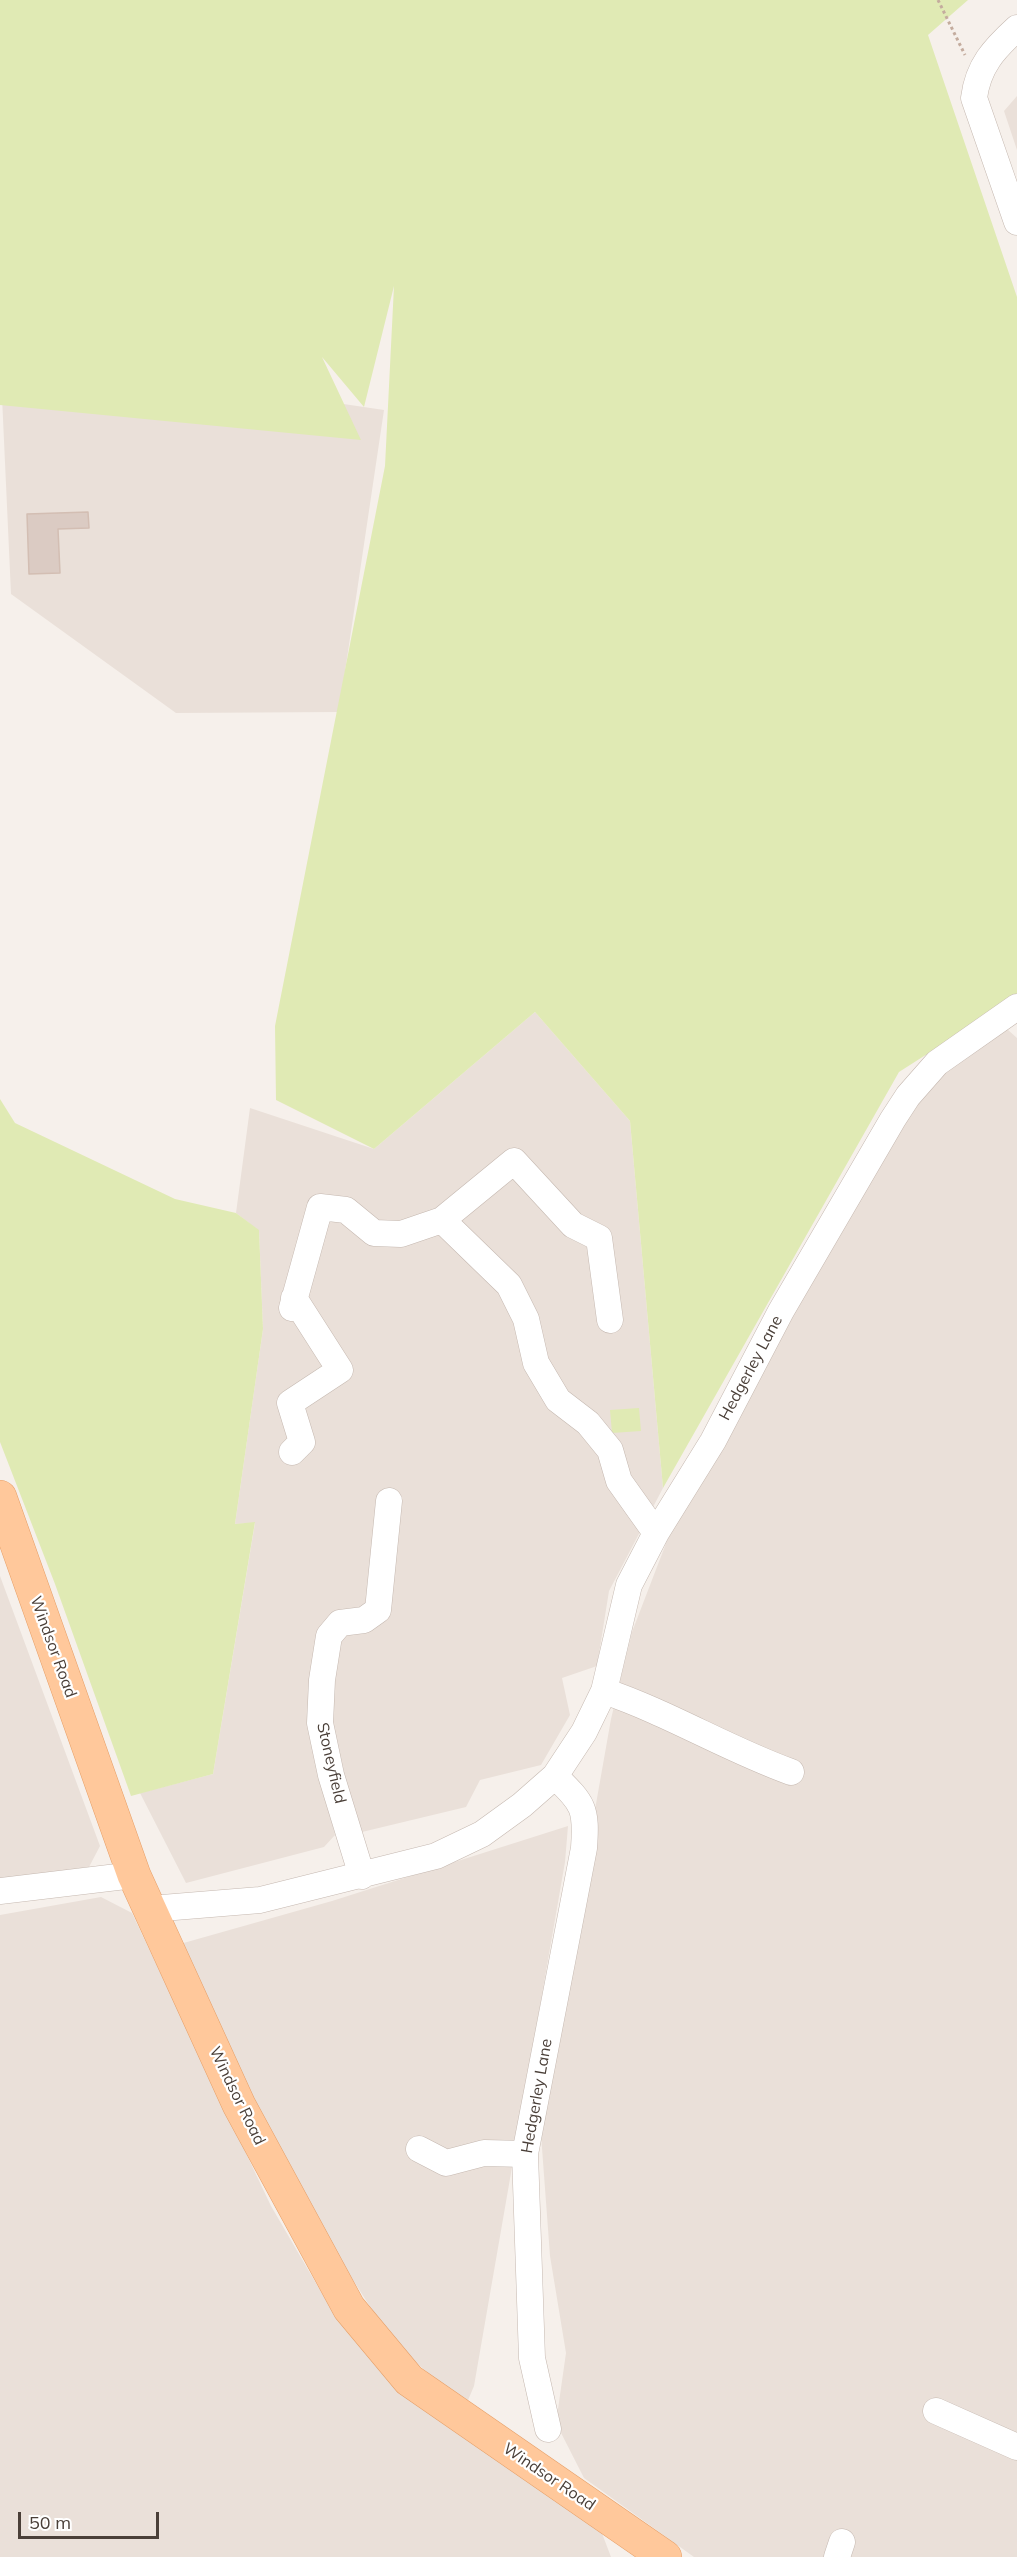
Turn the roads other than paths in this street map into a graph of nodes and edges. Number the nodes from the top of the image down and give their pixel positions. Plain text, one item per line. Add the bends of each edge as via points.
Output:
1 (1017, 28) edge
2 (1017, 222) edge
3 (1017, 1007) edge
4 (442, 1220) junction
5 (610, 1320) dead end
6 (292, 1452) dead end
7 (0, 1500) edge
8 (389, 1501) dead end
9 (656, 1533) junction
10 (604, 1691) junction
11 (791, 1772) dead end
12 (555, 1776) junction
13 (134, 1875) junction
14 (362, 1876) junction
15 (0, 1891) edge
16 (150, 1909) junction
17 (419, 2149) dead end
18 (525, 2154) junction
19 (936, 2411) dead end
20 (548, 2429) dead end
21 (1017, 2447) edge
22 (650, 2553) edge

1 - 2 street via 994,51 976,78 974,98
3 - 9 street, Hedgerley Lane via 937,1063 908,1096 781,1311 713,1441
4 - 5 street via 514,1161 573,1225 599,1239
4 - 6 street via 401,1234 374,1233 346,1210 320,1207 293,1303 340,1370 290,1403 302,1442
4 - 9 street via 509,1285 526,1319 536,1363 558,1401 588,1423 610,1450 619,1481
7 - 13 main road, Windsor Road
8 - 14 street, Stoneyfield via 378,1610 364,1620 340,1623 329,1636 322,1680 320,1723 331,1775
9 - 10 street, Hedgerley Lane via 629,1585
10 - 11 street
10 - 12 street, Hedgerley Lane via 584,1732
12 - 14 street, Hedgerley Lane via 482,1834 436,1856
12 - 18 street, Hedgerley Lane via 580,1801 586,1821 584,1848
13 - 15 street
13 - 16 main road, Windsor Road
14 - 16 street, Hedgerley Lane via 260,1900
16 - 22 main road, Windsor Road via 239,2105 349,2308 409,2380
17 - 18 street via 447,2163 484,2153
18 - 20 street, Hedgerley Lane via 532,2358
19 - 21 street

